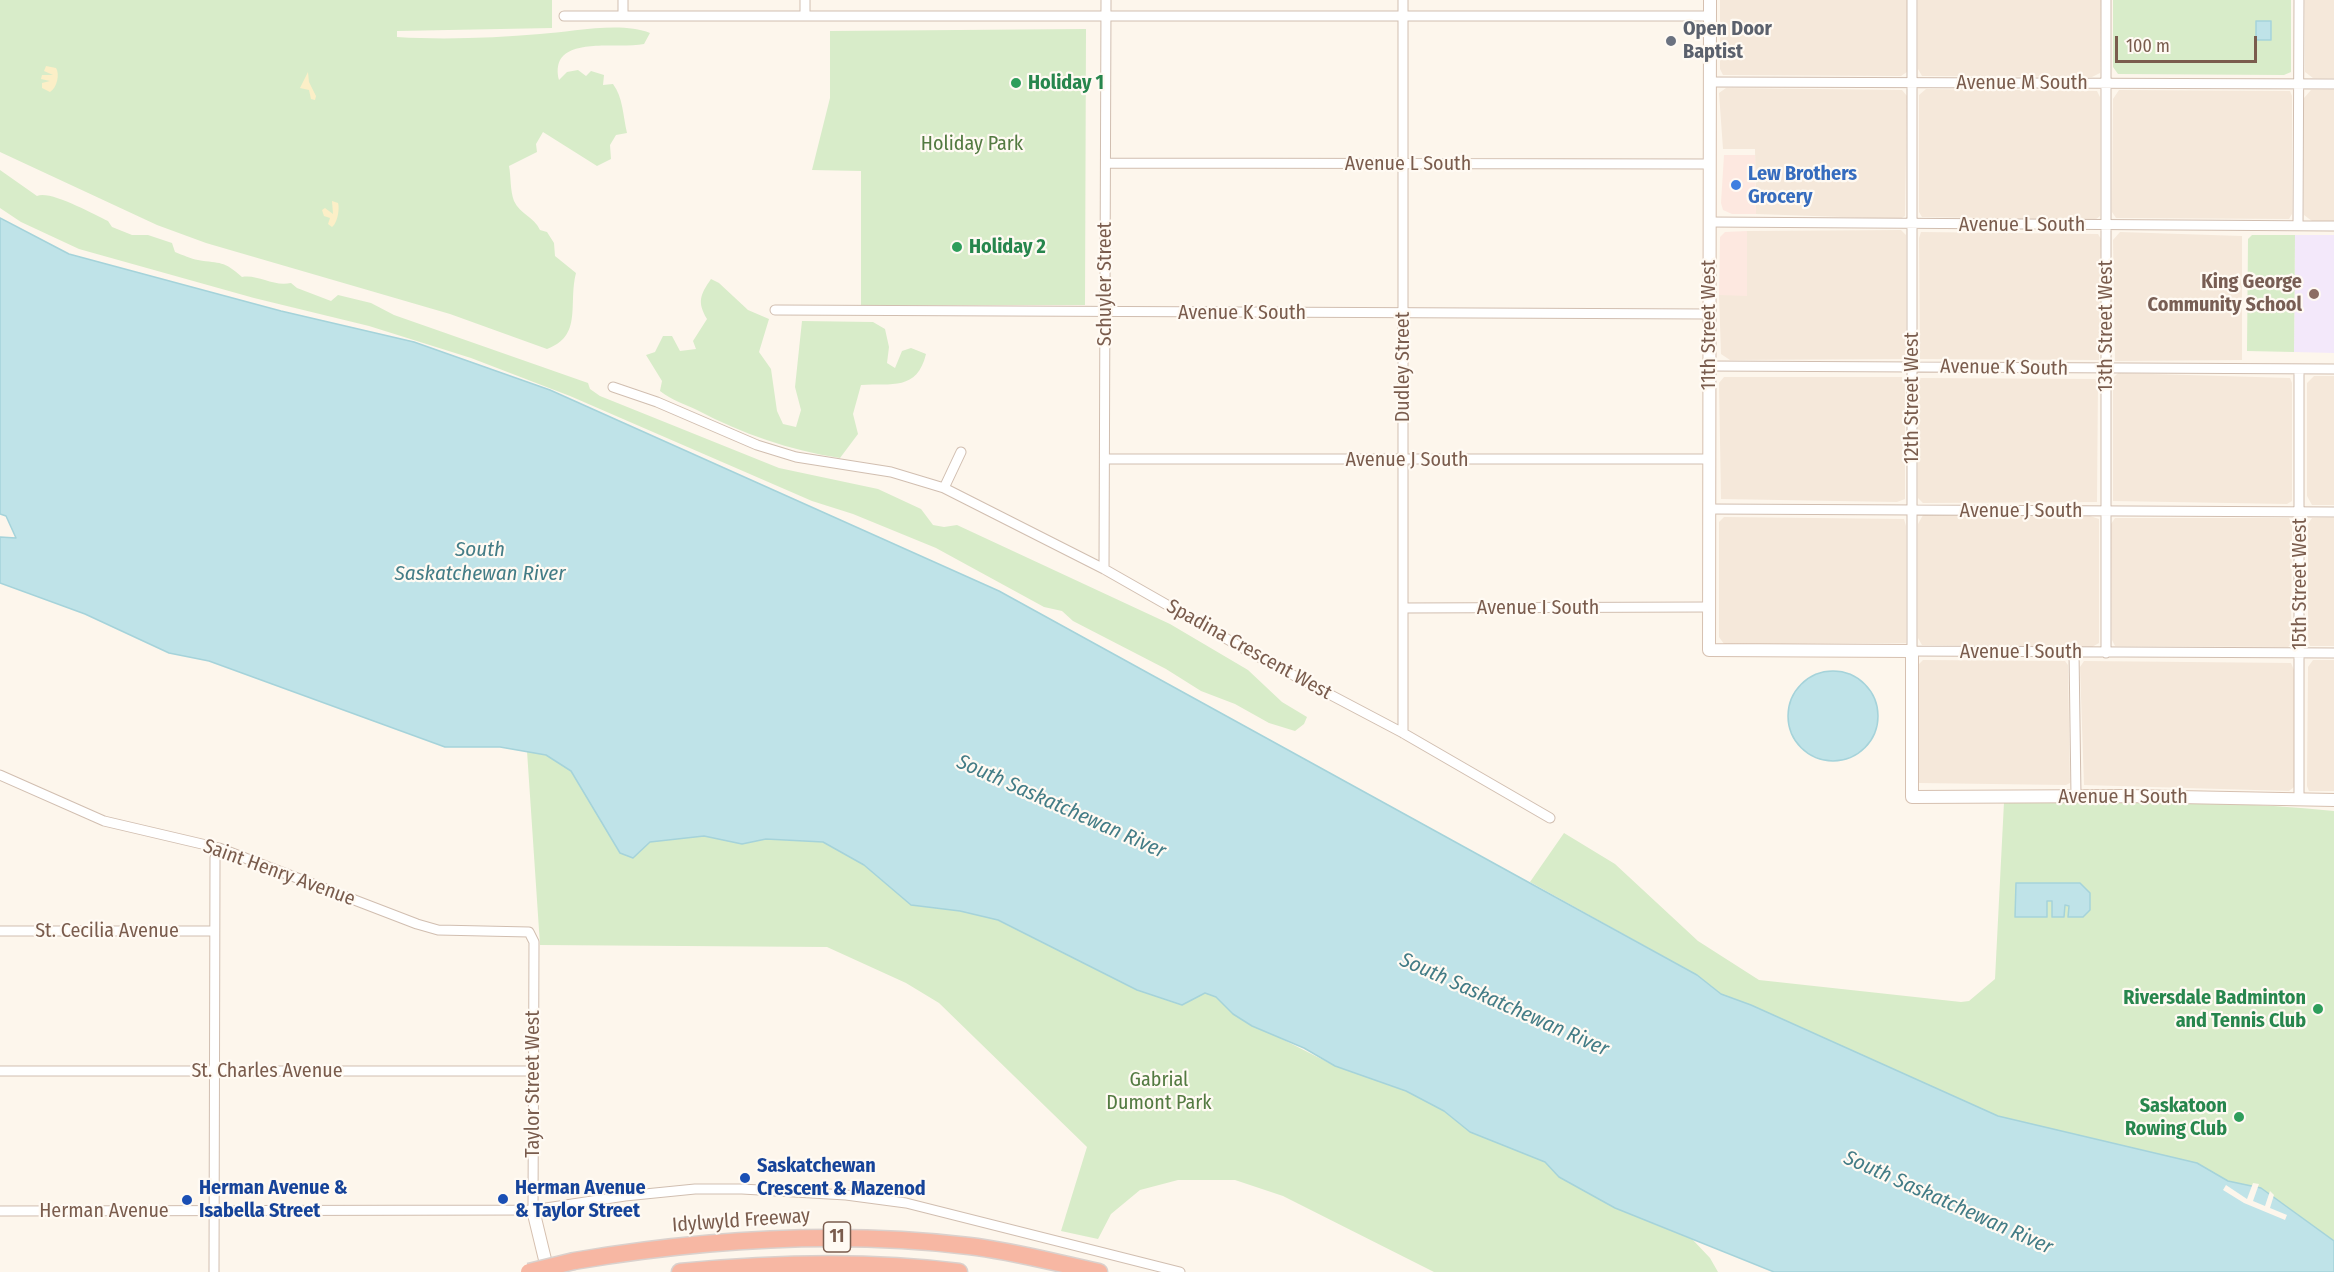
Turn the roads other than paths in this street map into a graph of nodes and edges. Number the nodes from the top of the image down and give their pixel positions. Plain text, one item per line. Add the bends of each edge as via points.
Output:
1 (623, 0) edge
2 (805, 0) edge
3 (1106, 0) edge
4 (1403, 0) edge
5 (1710, 0) edge
6 (1912, 0) edge
7 (2106, 0) edge
8 (2299, 0) edge
9 (805, 15) junction
10 (564, 16) dead end
11 (623, 16) junction
12 (1106, 16) junction
13 (1403, 16) junction
14 (1710, 16) junction
15 (1710, 82) junction
16 (1912, 82) junction
17 (2107, 83) junction
18 (2299, 84) junction
19 (2334, 84) edge
20 (1106, 163) junction
21 (1709, 164) junction
22 (1403, 165) junction
23 (1709, 222) junction
24 (1912, 225) junction
25 (2107, 226) junction
26 (2298, 226) junction
27 (2334, 226) edge
28 (775, 310) dead end
29 (1105, 312) junction
30 (1403, 312) junction
31 (1709, 314) junction
32 (1709, 366) junction
33 (1912, 367) junction
34 (2106, 369) junction
35 (2300, 369) junction
36 (2334, 369) edge
37 (613, 387) dead end
38 (961, 452) dead end
39 (1105, 459) junction
40 (1708, 459) junction
41 (1403, 460) junction
42 (944, 488) junction
43 (1709, 508) junction
44 (1912, 510) junction
45 (2106, 511) junction
46 (2300, 512) junction
47 (2334, 512) edge
48 (1104, 569) junction
49 (1708, 607) junction
50 (1403, 608) junction
51 (1709, 650) joint
52 (1912, 651) junction
53 (2074, 652) junction
54 (2106, 652) junction
55 (2300, 652) junction
56 (2334, 653) edge
57 (1403, 733) junction
58 (0, 775) edge
59 (1912, 796) joint
60 (2076, 796) junction
61 (2299, 799) junction
62 (2334, 800) edge
63 (1550, 818) dead end
64 (219, 848) junction
65 (0, 931) edge
66 (214, 931) junction
67 (529, 932) joint
68 (0, 1071) edge
69 (214, 1071) junction
70 (533, 1071) junction
71 (0, 1210) edge
72 (214, 1210) junction
73 (533, 1210) junction
74 (214, 1272) edge
75 (529, 1272) edge
76 (548, 1272) edge
77 (680, 1272) edge
78 (959, 1272) edge
79 (1099, 1272) edge
80 (1180, 1272) edge

1 - 11 street
2 - 9 street
3 - 12 street, Schuyler Street
4 - 13 street, Dudley Street
5 - 14 street, 11th Street West
6 - 16 street, 12th Street West
7 - 17 street, 13th Street West
8 - 18 street
9 - 11 street
9 - 12 street
10 - 11 street
12 - 13 street
12 - 20 street, Schuyler Street
13 - 14 street
13 - 22 street, Dudley Street
14 - 15 street, 11th Street West
15 - 16 street, Avenue M South
15 - 21 street, 11th Street West
16 - 17 street, Avenue M South
16 - 24 street, 12th Street West
17 - 18 street, Avenue M South
17 - 25 street, 13th Street West
18 - 19 street, Avenue M South
18 - 26 street
20 - 22 street, Avenue L South
20 - 29 street, Schuyler Street
21 - 22 street, Avenue L South
21 - 23 street, 11th Street West
22 - 30 street, Dudley Street
23 - 24 street, Avenue L South
23 - 31 street, 11th Street West
24 - 25 street, Avenue L South
24 - 33 street, 12th Street West
25 - 26 street, Avenue L South
25 - 34 street, 13th Street West
26 - 27 street, Avenue L South
28 - 29 street, Avenue K South
29 - 30 street, Avenue K South
29 - 39 street, Schuyler Street
30 - 31 street, Avenue K South
30 - 41 street, Dudley Street
31 - 32 street, 11th Street West
32 - 33 street, Avenue K South
32 - 40 street, 11th Street West
33 - 34 street, Avenue K South
33 - 44 street, 12th Street West
34 - 35 street, Avenue K South
34 - 45 street, 13th Street West
35 - 36 street, Avenue K South
35 - 46 street, 15th Street West
37 - 42 street, Spadina Crescent West via 796,457 891,472
38 - 42 street
39 - 41 street, Avenue J South
39 - 48 street, Schuyler Street
40 - 41 street, Avenue J South
40 - 43 street, 11th Street West
41 - 50 street, Dudley Street
42 - 48 street, Spadina Crescent West
43 - 44 street, Avenue J South
43 - 49 street, 11th Street West
44 - 45 street, Avenue J South
44 - 52 street, 12th Street West
45 - 46 street, Avenue J South
45 - 54 street, 13th Street West
46 - 47 street, Avenue J South
46 - 55 street, 15th Street West
48 - 57 street, Spadina Crescent West
49 - 50 street, Avenue I South
49 - 51 street, 11th Street West
50 - 57 street, Dudley Street
51 - 52 street, Avenue I South
52 - 53 street, Avenue I South
52 - 59 street, 12th Street West
53 - 54 street, Avenue I South
53 - 60 street
54 - 55 street, Avenue I South
55 - 56 street, Avenue I South
55 - 61 street, 15th Street West
57 - 63 street, Spadina Crescent West
58 - 64 street, Saint Henry Avenue via 104,821
59 - 60 street, Avenue H South
60 - 61 street, Avenue H South
61 - 62 street, Avenue H South
64 - 66 street via 215,858
64 - 67 street, Saint Henry Avenue via 438,930
65 - 66 street, St. Cecilia Avenue
66 - 69 street
67 - 70 street, Taylor Street West via 534,942
68 - 69 street, St. Charles Avenue
69 - 70 street, St. Charles Avenue
69 - 72 street
70 - 73 street, Taylor Street West
71 - 72 street, Herman Avenue
72 - 73 street, Herman Avenue
72 - 74 street
73 - 76 street, Taylor Street West
73 - 80 street, Herman Avenue via 695,1189 846,1195 906,1203
75 - 79 highway, Idylwyld Freeway / 11, bridge via 679,1245 823,1237 969,1246
77 - 78 highway, 11 via 780,1264

